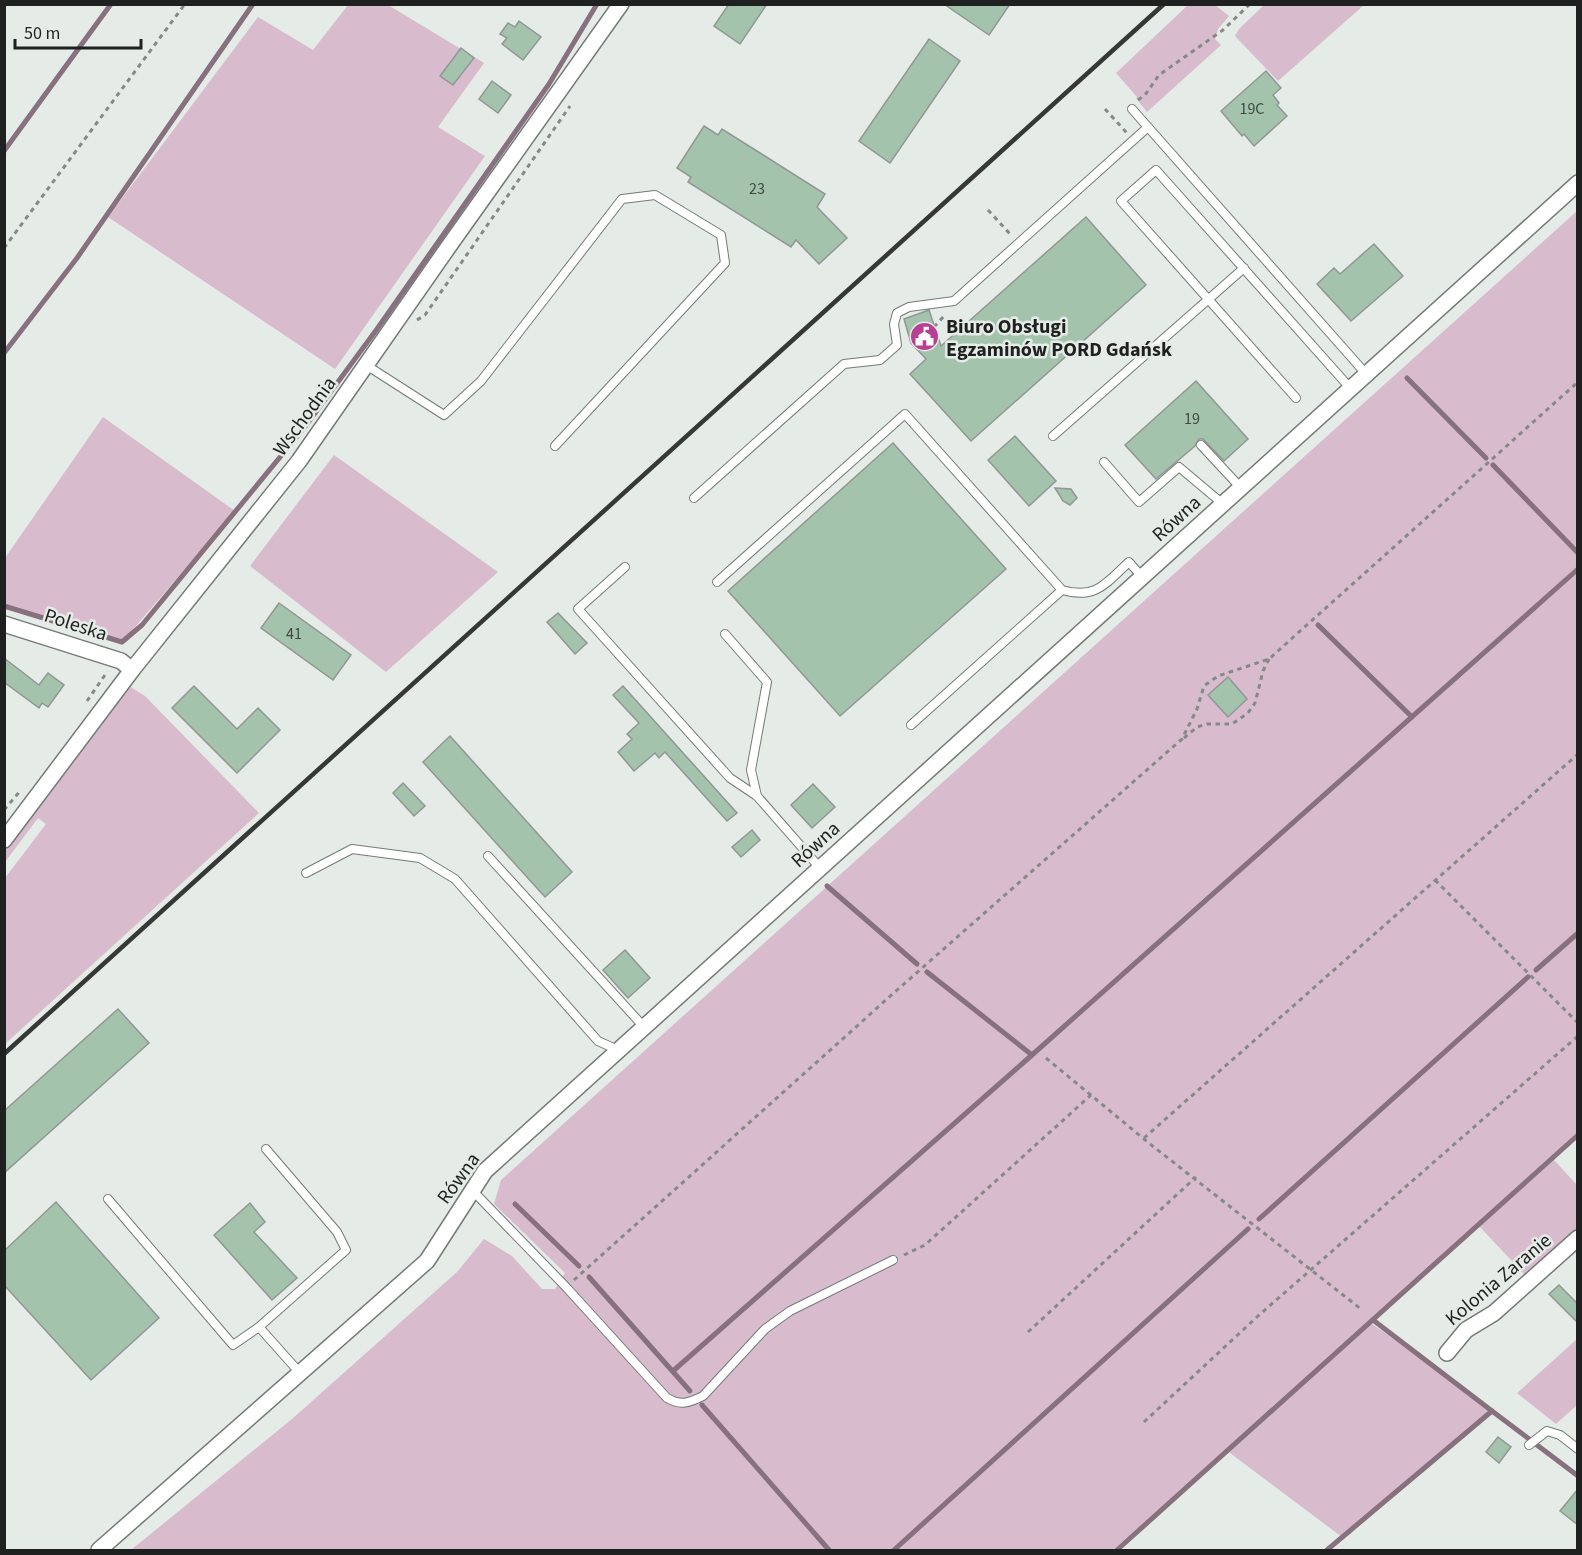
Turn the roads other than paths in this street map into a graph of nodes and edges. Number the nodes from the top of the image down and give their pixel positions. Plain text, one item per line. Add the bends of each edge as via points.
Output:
1 (621, 4) edge
2 (1132, 109) dead end
3 (1148, 127) junction
4 (1578, 183) edge
5 (1244, 268) junction
6 (1209, 299) junction
7 (366, 365) junction
8 (1367, 375) junction
9 (1351, 389) junction
10 (1296, 398) dead end
11 (1053, 436) dead end
12 (1201, 445) dead end
13 (555, 446) dead end
14 (1104, 462) dead end
15 (1241, 488) junction
16 (694, 498) dead end
17 (1223, 505) junction
18 (625, 567) dead end
19 (1142, 577) junction
20 (717, 582) dead end
21 (1062, 590) junction
22 (4, 624) edge
23 (725, 634) dead end
24 (132, 670) junction
25 (911, 725) dead end
26 (757, 796) junction
27 (4, 840) edge
28 (488, 856) dead end
29 (820, 868) junction
30 (306, 873) dead end
31 (644, 1027) junction
32 (618, 1050) junction
33 (266, 1149) dead end
34 (472, 1190) junction
35 (108, 1199) dead end
36 (1578, 1239) edge
37 (894, 1260) road end
38 (259, 1327) junction
39 (1447, 1353) dead end
40 (300, 1373) junction
41 (1530, 1445) dead end
42 (1578, 1449) edge
43 (99, 1551) edge

1 - 7 street, Wschodnia
2 - 3 lane
3 - 8 lane
3 - 16 lane via 954,301 909,307 897,313 897,345 880,360 844,364
4 - 8 street, Równa
5 - 6 lane
5 - 6 lane via 1156,170 1121,201
5 - 9 lane
6 - 10 lane
6 - 11 lane
7 - 13 lane via 444,415 481,381 622,199 655,195 721,235 725,263
7 - 24 street, Wschodnia via 299,461
8 - 9 street, Równa
9 - 15 street, Równa
12 - 15 lane
14 - 17 lane via 1139,502 1179,467
15 - 17 street, Równa
17 - 19 street, Równa
18 - 26 lane via 578,609 730,778
19 - 21 lane via 1129,562 1090,593
19 - 29 street, Równa
20 - 21 lane via 905,414
21 - 25 lane
22 - 24 street, Poleska via 121,661
23 - 26 lane via 767,682 751,770
24 - 27 street, Wschodnia
26 - 29 lane
28 - 31 lane
29 - 31 street, Równa
30 - 32 lane via 352,849 420,858 456,879 598,1041
31 - 32 street, Równa
32 - 34 street, Równa via 485,1171
33 - 38 lane via 337,1232 346,1250
34 - 37 lane via 667,1398 677,1404 702,1396 765,1329 790,1311
34 - 40 street, Równa via 427,1261
35 - 38 lane via 233,1345
36 - 39 street, Kolonia Zaranie via 1494,1313 1466,1330
38 - 40 lane
40 - 43 street, Równa
41 - 42 lane via 1547,1431 1560,1434

